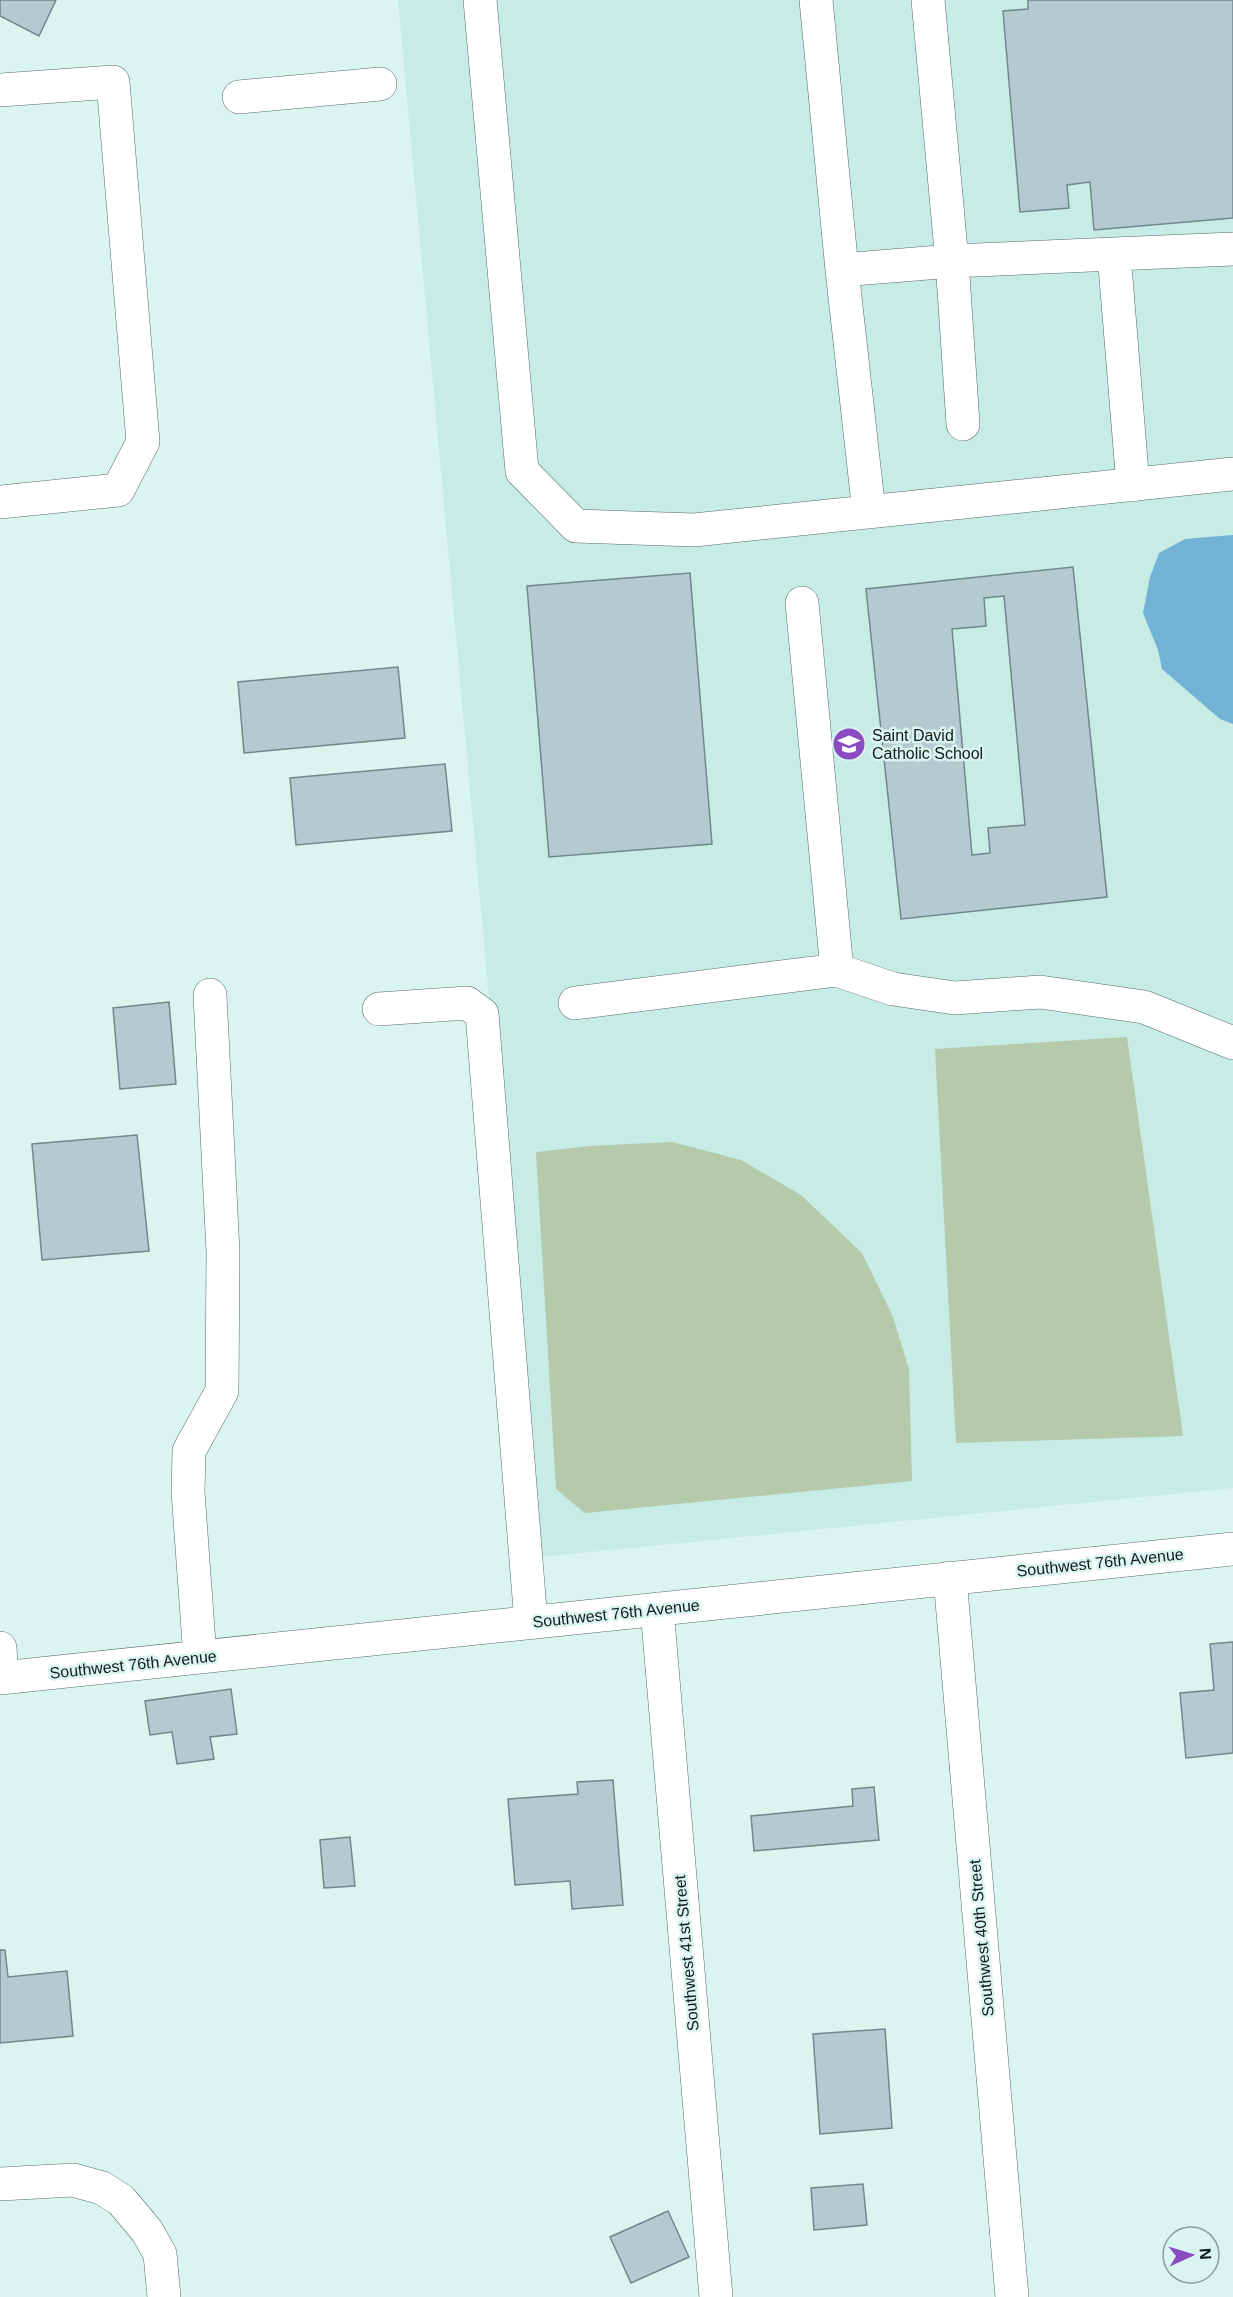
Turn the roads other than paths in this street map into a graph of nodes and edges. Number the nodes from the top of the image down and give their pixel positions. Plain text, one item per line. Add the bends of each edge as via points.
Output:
1 (480, 0) edge
2 (816, 0) edge
3 (928, 0) edge
4 (380, 84) dead end
5 (0, 90) edge
6 (239, 97) dead end
7 (1233, 249) edge
8 (1113, 255) junction
9 (952, 261) junction
10 (842, 270) junction
11 (963, 424) dead end
12 (1233, 474) edge
13 (1132, 485) junction
14 (0, 502) edge
15 (869, 512) junction
16 (802, 603) dead end
17 (837, 970) junction
18 (210, 995) dead end
19 (575, 1003) dead end
20 (379, 1009) dead end
21 (1233, 1042) edge
22 (1233, 1549) edge
23 (950, 1578) junction
24 (657, 1609) junction
25 (531, 1622) junction
26 (200, 1657) junction
27 (1, 1668) edge
28 (0, 2184) edge
29 (164, 2297) edge
30 (716, 2297) edge
31 (1012, 2297) edge

1 - 15 street via 522,471 576,526 694,530
2 - 10 street
3 - 9 street
4 - 6 street
5 - 14 street via 114,82 143,442 118,490
7 - 8 street
8 - 9 street
8 - 13 street
9 - 10 street
9 - 11 street
10 - 15 street
12 - 13 street
13 - 15 street
16 - 17 street
17 - 19 street
17 - 21 street via 893,989 955,998 1040,992 1144,1008
18 - 26 street via 223,1252 222,1391 189,1451 188,1492
20 - 25 street via 467,1003 482,1014
22 - 23 street, Southwest 76th Avenue
23 - 24 street, Southwest 76th Avenue
23 - 31 street, Southwest 40th Street
24 - 25 street, Southwest 76th Avenue
24 - 30 street, Southwest 41st Street
25 - 26 street, Southwest 76th Avenue
26 - 27 street, Southwest 76th Avenue
28 - 29 street via 73,2180 102,2188 121,2200 160,2254

